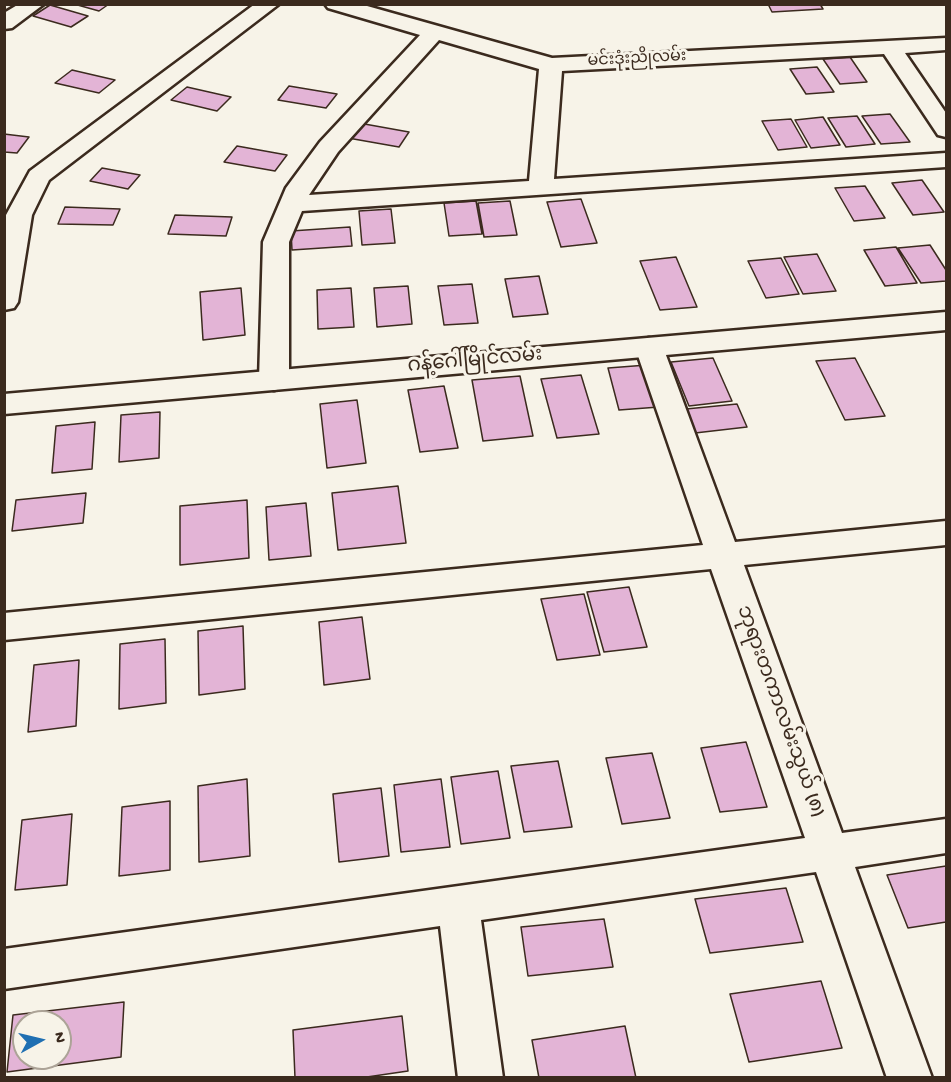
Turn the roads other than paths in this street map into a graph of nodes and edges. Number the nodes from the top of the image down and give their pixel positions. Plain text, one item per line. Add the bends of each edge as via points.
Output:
1 (34, 4) edge
2 (269, 4) edge
3 (335, 4) edge
4 (4, 24) edge
5 (435, 32) junction
6 (946, 44) edge
7 (891, 48) junction
8 (551, 64) junction
9 (946, 130) edge
10 (946, 160) edge
11 (541, 187) junction
12 (292, 204) junction
13 (4, 302) edge
14 (946, 321) edge
15 (649, 347) junction
16 (274, 380) junction
17 (4, 404) edge
18 (946, 533) edge
19 (723, 555) junction
20 (4, 627) edge
21 (946, 836) edge
22 (829, 853) junction
23 (458, 904) junction
24 (4, 969) edge
25 (481, 1077) edge
26 (910, 1077) edge

1 - 4 street
2 - 13 street via 39,176 19,215
3 - 5 street, မင်းဒုံးညိုလမ်း
5 - 8 street, မင်းဒုံးညိုလမ်း
5 - 12 street via 329,147
6 - 7 street, မင်းဒုံးညိုလမ်း
7 - 8 street, မင်းဒုံးညိုလမ်း
7 - 9 street
8 - 11 street
10 - 11 street
11 - 12 street
12 - 16 street via 276,242
14 - 15 street, ဂန့်ဂေါ်မြိုင်လမ်း
15 - 16 street, ဂန့်ဂေါ်မြိုင်လမ်း
15 - 19 street, ဘုရားတကာလမ်းသွယ် (၈)
16 - 17 street, ဂန့်ဂေါ်မြိုင်လမ်း
18 - 19 street
19 - 20 street
19 - 22 street, ဘုရားတကာလမ်းသွယ် (၈)
21 - 22 street
22 - 23 street
22 - 26 street, ဘုရားတကာလမ်းသွယ် (၈)
23 - 24 street
23 - 25 street

